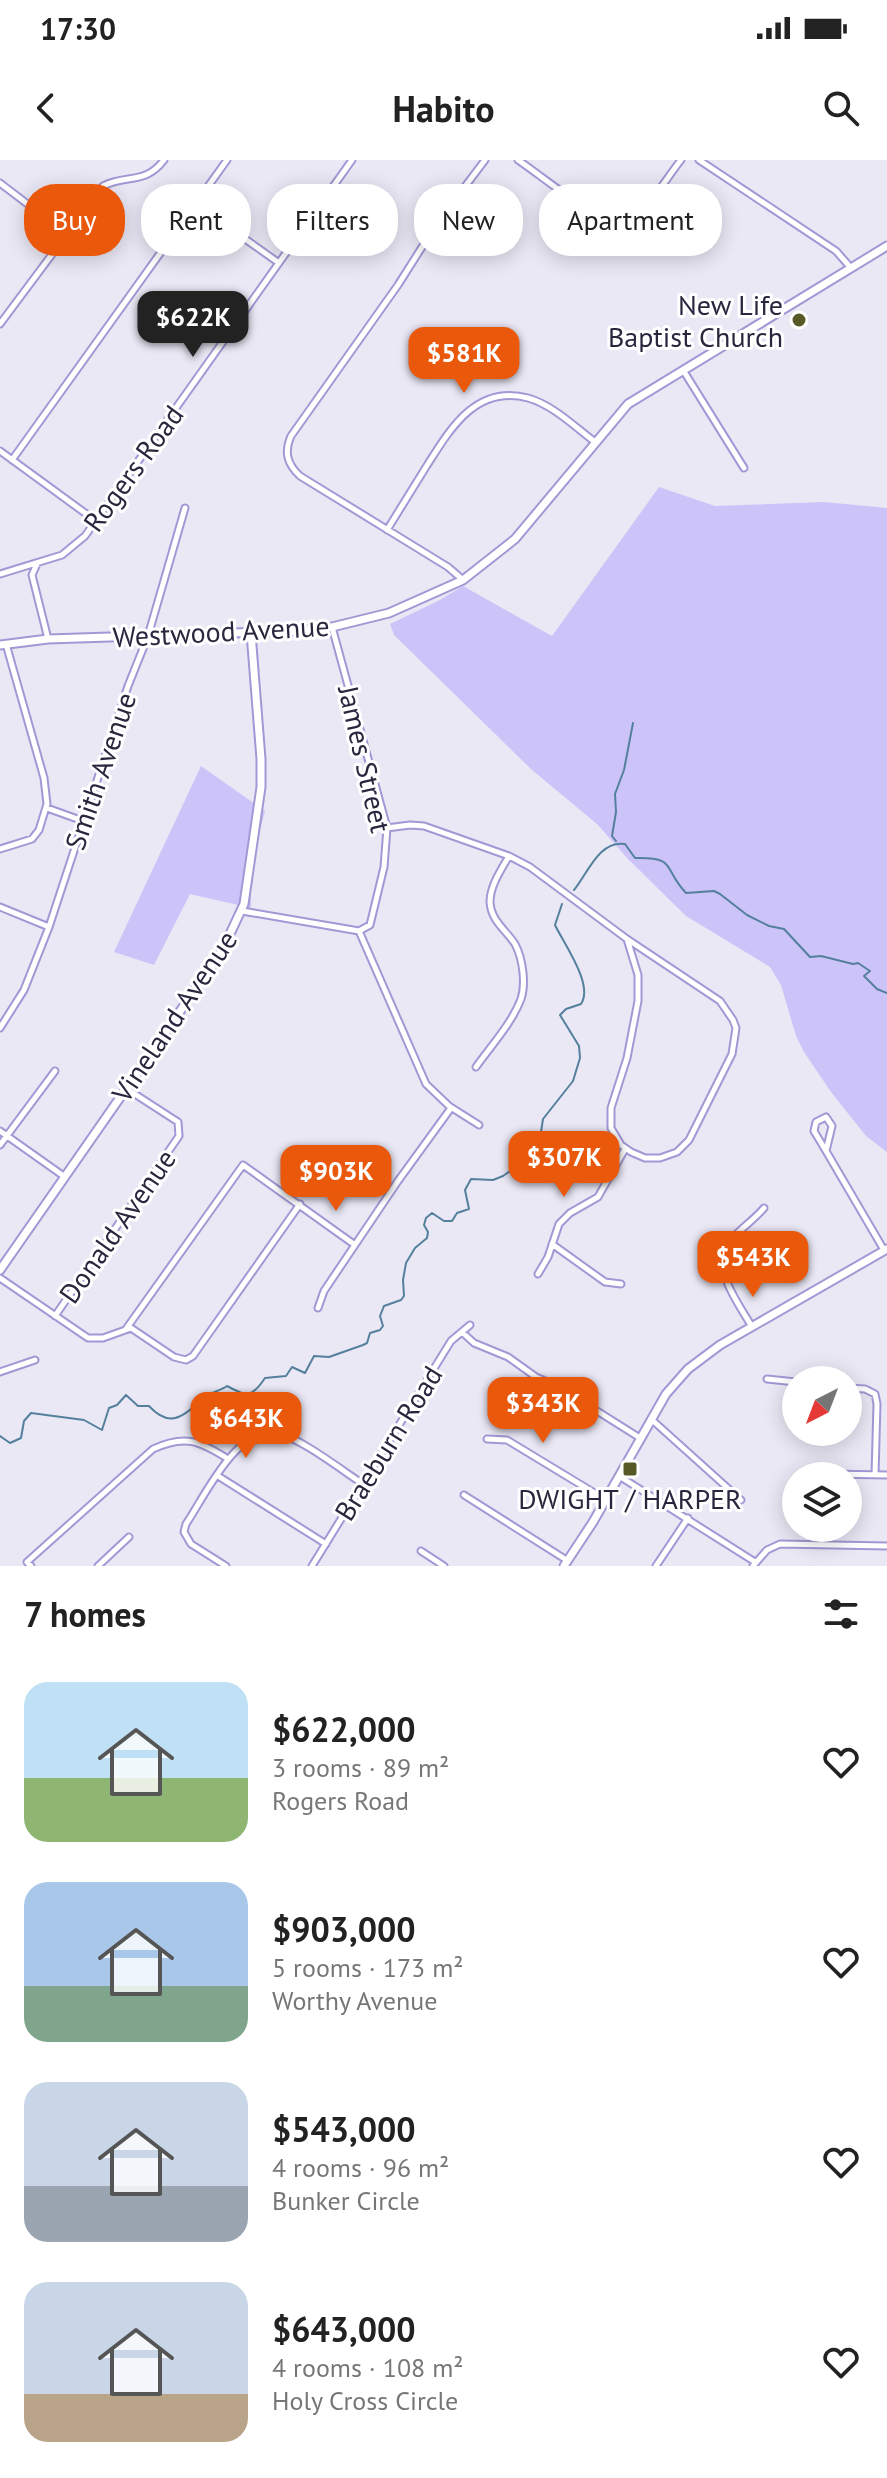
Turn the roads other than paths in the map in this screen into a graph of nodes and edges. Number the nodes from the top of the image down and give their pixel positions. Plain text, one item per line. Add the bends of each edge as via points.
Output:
1 (164, 160) edge
2 (227, 160) edge
3 (352, 160) edge
4 (485, 160) edge
5 (518, 160) edge
6 (681, 160) edge
7 (699, 160) edge
8 (0, 183) edge
9 (107, 184) edge
10 (210, 184) edge
11 (24, 201) edge
12 (251, 243) edge
13 (887, 246) edge
14 (51, 256) edge
15 (159, 256) edge
16 (279, 263) junction
17 (851, 268) junction
18 (0, 324) edge
19 (683, 370) junction
20 (595, 442) junction
21 (0, 451) edge
22 (12, 460) junction
23 (744, 468) dead end
24 (185, 508) dead end
25 (96, 521) junction
26 (387, 530) junction
27 (38, 564) junction
28 (0, 574) edge
29 (463, 580) junction
30 (332, 627) junction
31 (251, 633) junction
32 (148, 636) junction
33 (48, 639) junction
34 (3, 645) edge
35 (47, 808) junction
36 (84, 821) junction
37 (387, 828) junction
38 (0, 849) edge
39 (509, 856) junction
40 (0, 907) edge
41 (242, 911) junction
42 (49, 927) junction
43 (359, 931) junction
44 (627, 939) junction
45 (0, 1028) edge
46 (476, 1067) dead end
47 (55, 1071) dead end
48 (127, 1089) junction
49 (451, 1108) junction
50 (479, 1125) dead end
51 (0, 1131) edge
52 (6, 1136) junction
53 (0, 1145) edge
54 (625, 1149) junction
55 (826, 1151) junction
56 (65, 1177) junction
57 (300, 1204) junction
58 (764, 1208) dead end
59 (552, 1244) junction
60 (355, 1245) junction
61 (886, 1250) edge
62 (0, 1270) edge
63 (538, 1274) dead end
64 (0, 1278) edge
65 (621, 1284) dead end
66 (318, 1308) dead end
67 (55, 1316) junction
68 (470, 1325) dead end
69 (752, 1327) junction
70 (125, 1330) junction
71 (462, 1332) junction
72 (35, 1360) dead end
73 (0, 1372) edge
74 (767, 1379) dead end
75 (782, 1381) edge
76 (862, 1389) edge
77 (651, 1419) junction
78 (640, 1438) junction
79 (487, 1439) dead end
80 (228, 1459) junction
81 (862, 1475) edge
82 (875, 1475) junction
83 (887, 1475) edge
84 (218, 1476) junction
85 (619, 1476) junction
86 (363, 1484) junction
87 (464, 1495) dead end
88 (606, 1500) junction
89 (741, 1500) dead end
90 (688, 1518) junction
91 (129, 1537) dead end
92 (326, 1544) junction
93 (887, 1546) edge
94 (421, 1551) dead end
95 (566, 1563) edge
96 (29, 1564) edge
97 (754, 1564) edge
98 (98, 1566) edge
99 (226, 1566) edge
100 (312, 1566) edge
101 (444, 1566) edge
102 (656, 1566) edge

1 - 9 street via 148,176
2 - 10 street
3 - 16 street, Rogers Road
4 - 26 street via 287,448 289,463 300,476
5 - 6 street via 614,223 624,223 643,209
7 - 17 street via 836,251
8 - 11 street
12 - 16 street
13 - 17 street, Westwood Avenue
14 - 18 street
15 - 22 street
16 - 25 street, Rogers Road
17 - 19 street, Westwood Avenue
19 - 20 street, Westwood Avenue via 628,404
19 - 23 street
20 - 26 street via 530,399 509,395 486,400 451,426
20 - 29 street, Westwood Avenue via 515,539
21 - 22 street
22 - 25 street
24 - 32 street, Smith Avenue
25 - 27 street, Rogers Road via 71,549
26 - 29 street
27 - 28 street, Rogers Road
27 - 33 street via 32,575
29 - 30 street, Westwood Avenue via 396,611
30 - 31 street, Westwood Avenue
30 - 37 street, James Street
31 - 32 street, Westwood Avenue
31 - 41 street, Vineland Avenue via 261,769
32 - 33 street, Westwood Avenue
32 - 36 street, Smith Avenue
33 - 34 street, Westwood Avenue
34 - 35 street via 44,778
35 - 36 street
35 - 38 street via 32,839
36 - 42 street, Smith Avenue
37 - 39 street via 424,826
37 - 43 street, James Street via 375,913 370,925
39 - 44 street
39 - 46 street via 493,886 491,905 496,922 517,948 521,1000
40 - 42 street
41 - 43 street
41 - 48 street, Vineland Avenue via 222,951
42 - 45 street, Smith Avenue via 24,990
43 - 49 street via 421,1074
44 - 54 street via 638,975 638,1001 610,1114 612,1132
44 - 54 street via 720,1001 737,1037 683,1147 651,1158
47 - 52 street
48 - 56 street, Vineland Avenue
48 - 67 street, Donald Avenue via 178,1122 179,1136
49 - 50 street
49 - 60 street
51 - 52 street
52 - 53 street
52 - 56 street
54 - 59 street via 601,1194 565,1216
55 - 55 street via 832,1126 826,1117 816,1122 814,1131
55 - 61 street
56 - 62 street, Vineland Avenue
57 - 60 street
57 - 70 street via 193,1356 174,1357 134,1329
57 - 70 street via 243,1165
58 - 69 street via 732,1238 723,1261 726,1279
59 - 63 street
59 - 65 street via 605,1282
60 - 66 street
61 - 69 street
64 - 67 street
67 - 70 street via 88,1338
68 - 71 street, Braeburn Road
69 - 77 street via 691,1365
71 - 78 street
71 - 86 street, Braeburn Road via 451,1341
72 - 73 street
74 - 75 street
76 - 82 street via 875,1394
77 - 78 street
77 - 89 street
78 - 85 street
79 - 88 street via 507,1440
80 - 84 street
80 - 86 street via 247,1441 278,1433
80 - 96 street via 190,1440 153,1449
81 - 82 street
82 - 83 street
84 - 92 street
84 - 99 street via 184,1532 191,1544
85 - 88 street
85 - 90 street
86 - 92 street, Braeburn Road
87 - 95 street
88 - 95 street
90 - 97 street
90 - 102 street
91 - 98 street
92 - 100 street, Braeburn Road
93 - 97 street via 780,1544
94 - 101 street

